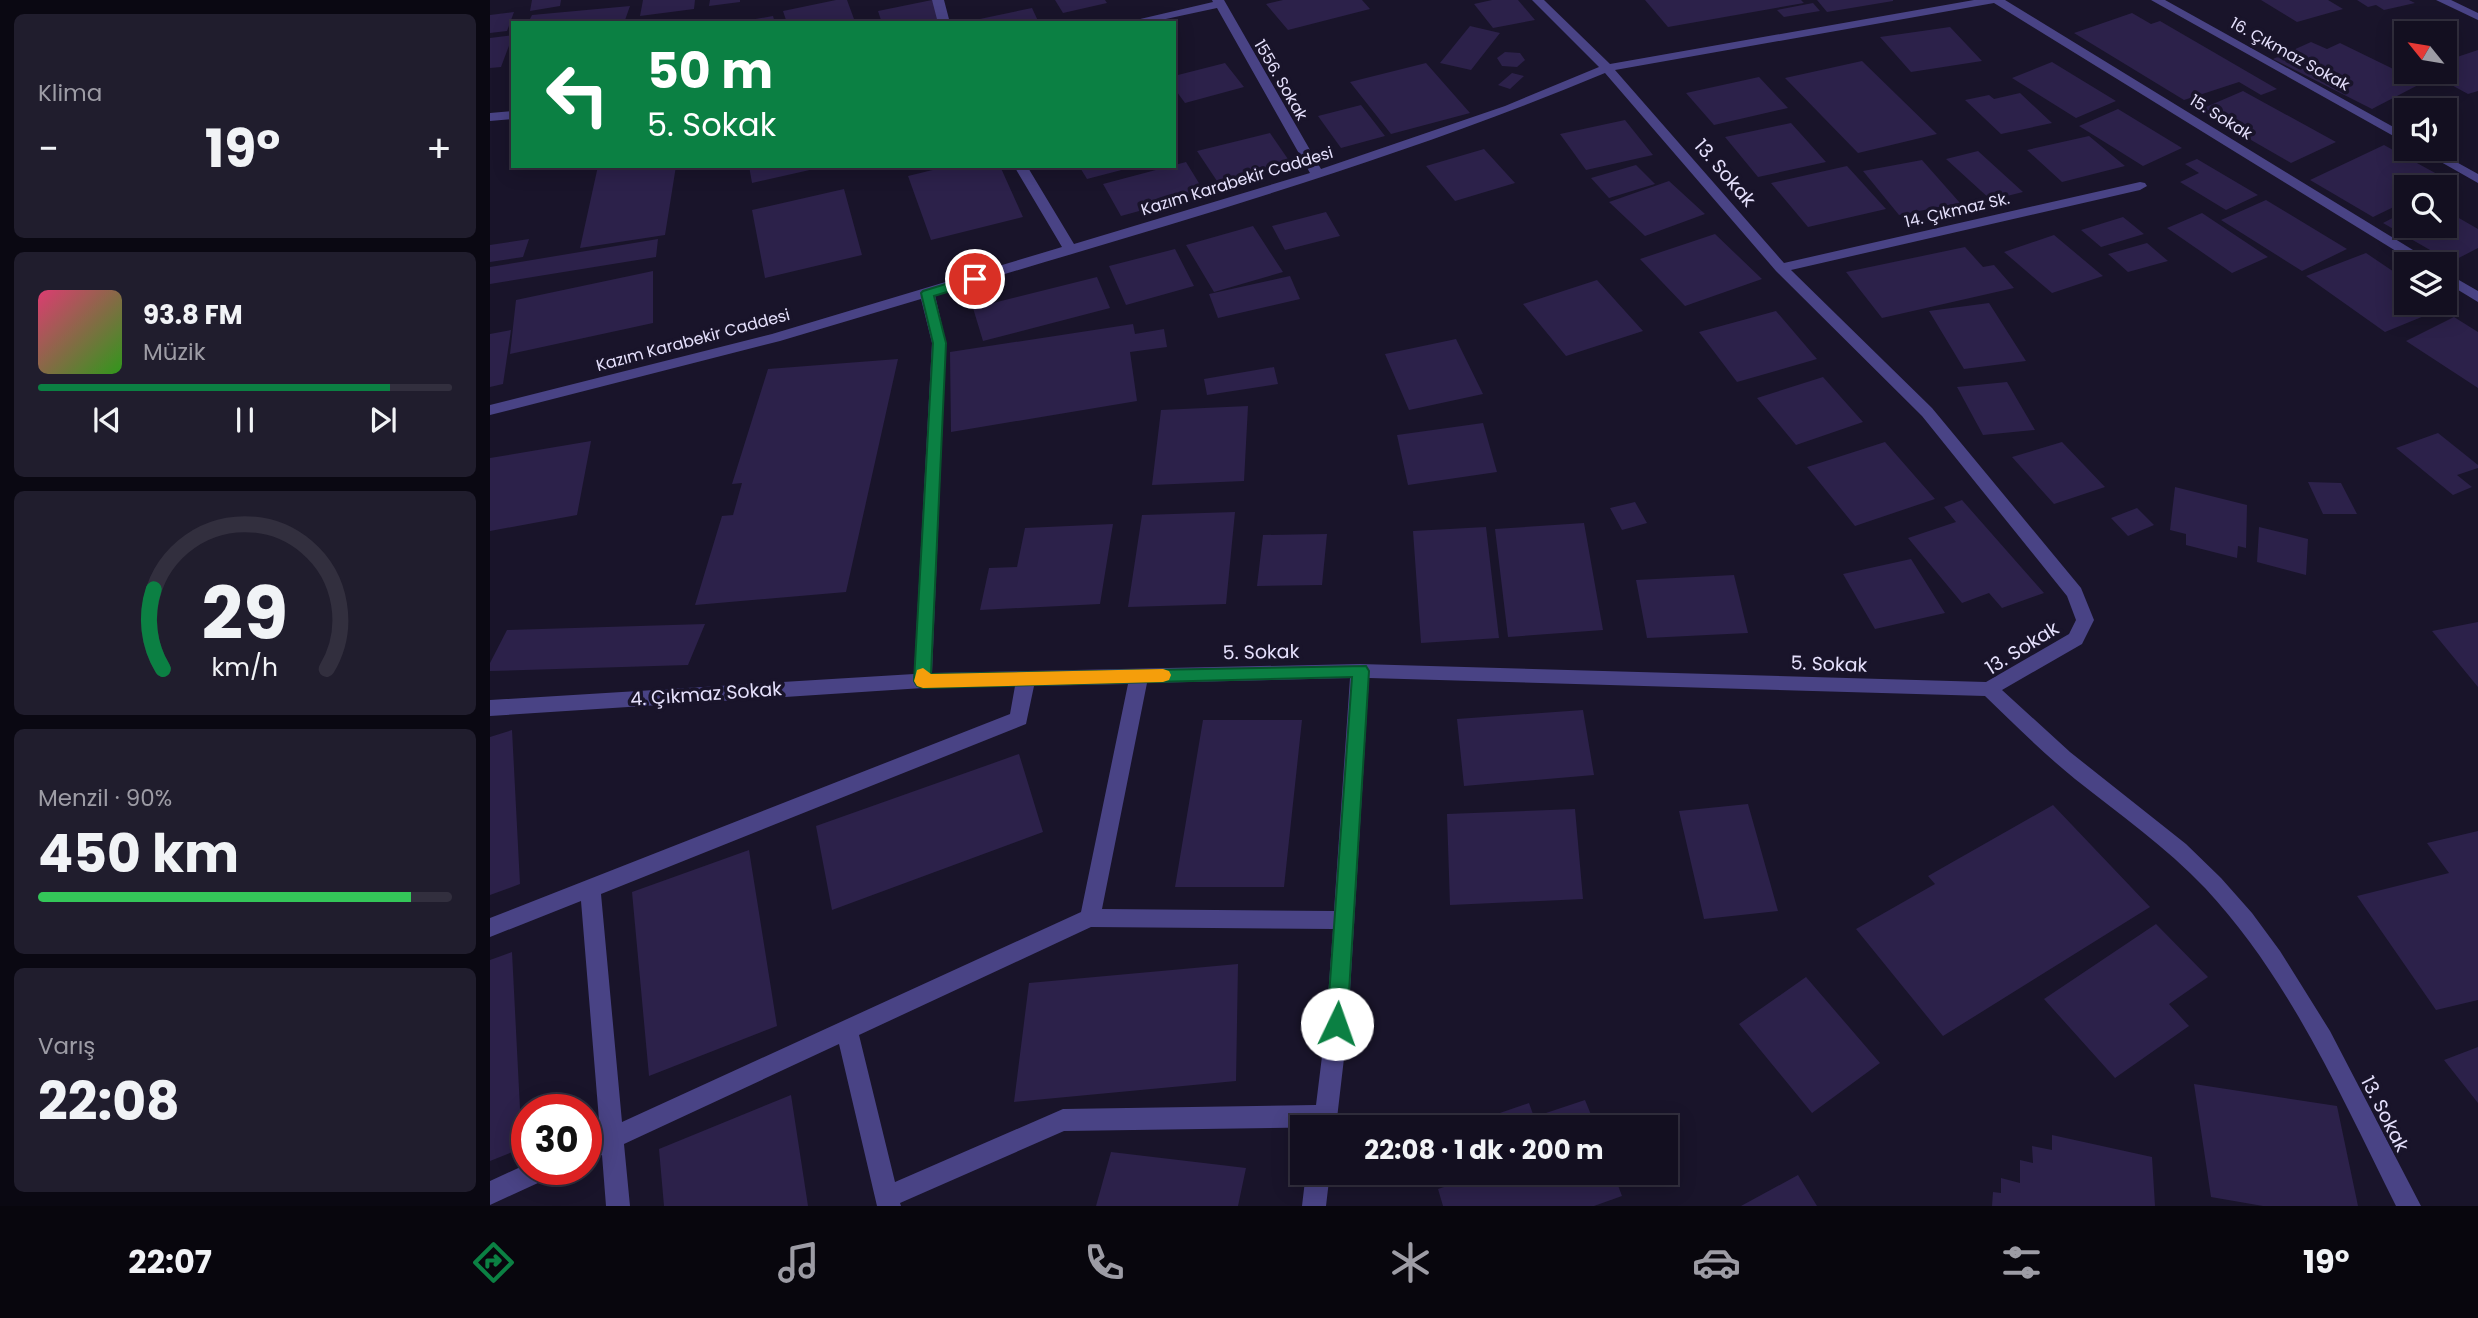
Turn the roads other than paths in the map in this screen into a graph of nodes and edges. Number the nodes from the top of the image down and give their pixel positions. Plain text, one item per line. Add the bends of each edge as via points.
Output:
1 (938, 0) edge
2 (1538, 0) edge
3 (1996, 0) edge
4 (2157, 0) edge
5 (2442, 0) edge
6 (1219, 2) edge
7 (2478, 17) edge
8 (943, 21) edge
9 (1138, 21) edge
10 (1607, 68) junction
11 (511, 115) edge
12 (490, 117) edge
13 (2394, 132) edge
14 (2446, 161) edge
15 (1021, 168) edge
16 (1318, 175) junction
17 (2478, 179) edge
18 (2140, 186) dead end
19 (1071, 250) junction
20 (2406, 252) edge
21 (1781, 268) junction
22 (2457, 283) edge
23 (927, 293) junction
24 (2478, 296) edge
25 (490, 410) edge
26 (1360, 671) junction
27 (1139, 676) junction
28 (1026, 678) junction
29 (923, 681) junction
30 (1989, 690) junction
31 (490, 708) edge
32 (590, 889) junction
33 (1090, 918) junction
34 (1344, 920) junction
35 (490, 928) edge
36 (848, 1030) junction
37 (1327, 1115) edge
38 (1290, 1122) edge
39 (612, 1139) junction
40 (602, 1143) edge
41 (511, 1183) edge
42 (1316, 1185) edge
43 (490, 1192) edge
44 (888, 1201) edge
45 (618, 1206) edge
46 (1314, 1206) edge
47 (2409, 1206) edge

1 - 8 street
2 - 10 street, 13. Sokak
3 - 10 street, Kazım Karabekir Caddesi
3 - 20 street, 15. Sokak
4 - 13 street, 16. Çıkmaz Sokak
5 - 7 street
6 - 9 street
6 - 16 street, 1556. Sokak
10 - 16 street, Kazım Karabekir Caddesi via 1497,113
10 - 21 street, 13. Sokak
11 - 12 street
14 - 17 street
15 - 19 street
16 - 19 street, Kazım Karabekir Caddesi
18 - 21 street, 14. Çıkmaz Sk.
19 - 23 street, Kazım Karabekir Caddesi
21 - 30 street, 13. Sokak via 1927,412 2075,593 2085,620 2076,639
22 - 24 street
23 - 25 street, Kazım Karabekir Caddesi via 775,338
23 - 29 street via 939,343
26 - 27 street, 5. Sokak
26 - 30 street, 5. Sokak
26 - 34 street
27 - 28 street, 5. Sokak
27 - 33 street
28 - 29 street, 5. Sokak
28 - 32 street via 1019,719
29 - 31 street, 4. Çıkmaz Sokak
30 - 47 street, 13. Sokak via 2062,757 2166,839 2213,882 2247,922 2310,1016
32 - 35 street
32 - 39 street
33 - 34 street
33 - 36 street
34 - 37 street
36 - 39 street
36 - 44 street
38 - 44 street via 1063,1120
39 - 40 street
39 - 45 street
41 - 43 street
42 - 46 street

